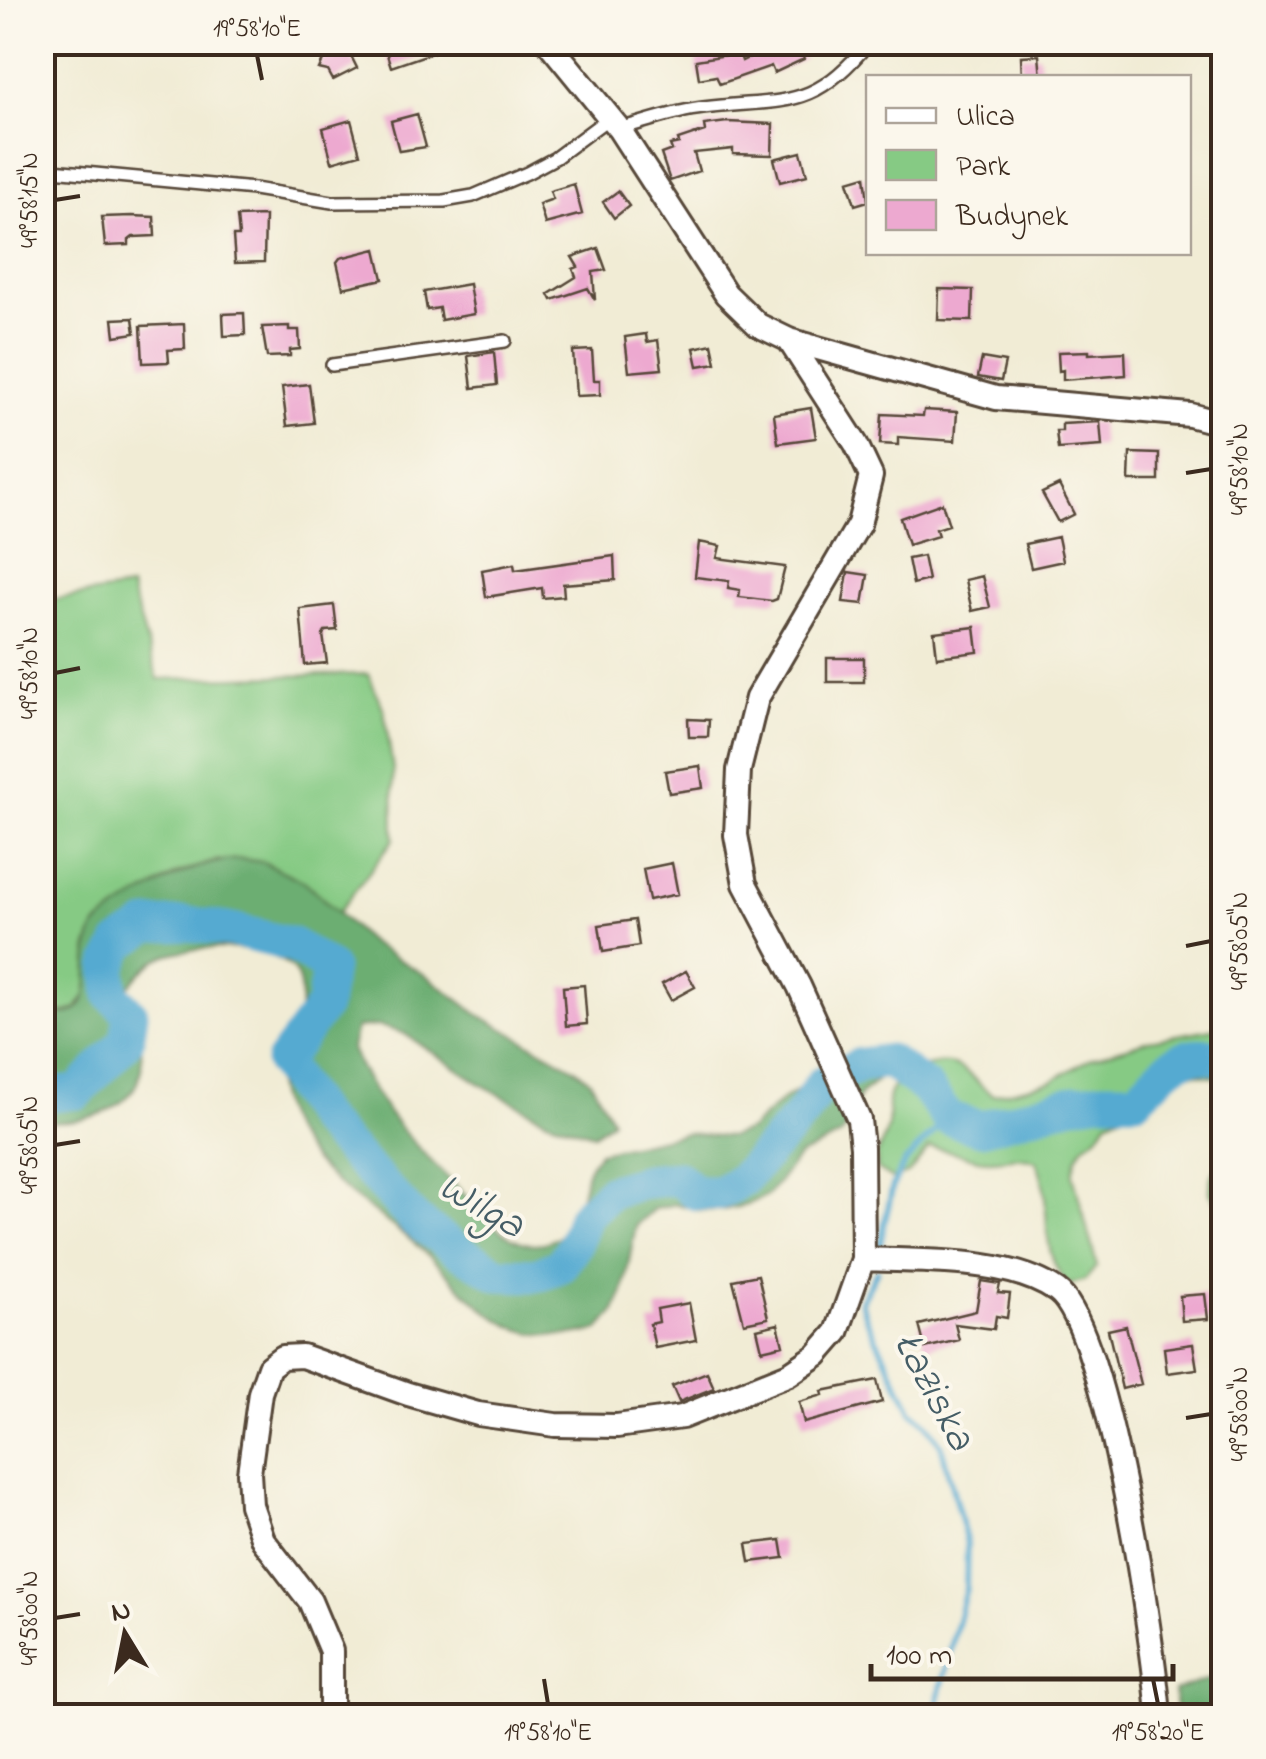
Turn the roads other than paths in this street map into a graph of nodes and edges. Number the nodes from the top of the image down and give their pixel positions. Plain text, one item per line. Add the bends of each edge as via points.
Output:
1 (548, 42) edge
2 (869, 42) edge
3 (615, 123) junction
4 (42, 169) edge
5 (788, 340) junction
6 (505, 341) dead end
7 (332, 365) dead end
8 (1224, 424) edge
9 (862, 1259) junction
10 (331, 1716) edge
11 (1160, 1716) edge

1 - 3 street
2 - 3 lane via 825,87 801,98
3 - 4 lane via 527,174 444,200 332,202
3 - 5 street via 726,294 758,324
5 - 8 street via 996,398 1190,415
5 - 9 street via 872,476 859,524 758,698 739,770 736,835 746,884 859,1120
6 - 7 lane
9 - 10 street via 837,1332 817,1355 790,1374 682,1417 616,1426 554,1424 478,1414 302,1356 282,1357 269,1368 253,1441 250,1506 263,1540 310,1602 331,1650
9 - 11 street via 994,1268 1057,1291 1074,1308 1109,1419 1147,1607

